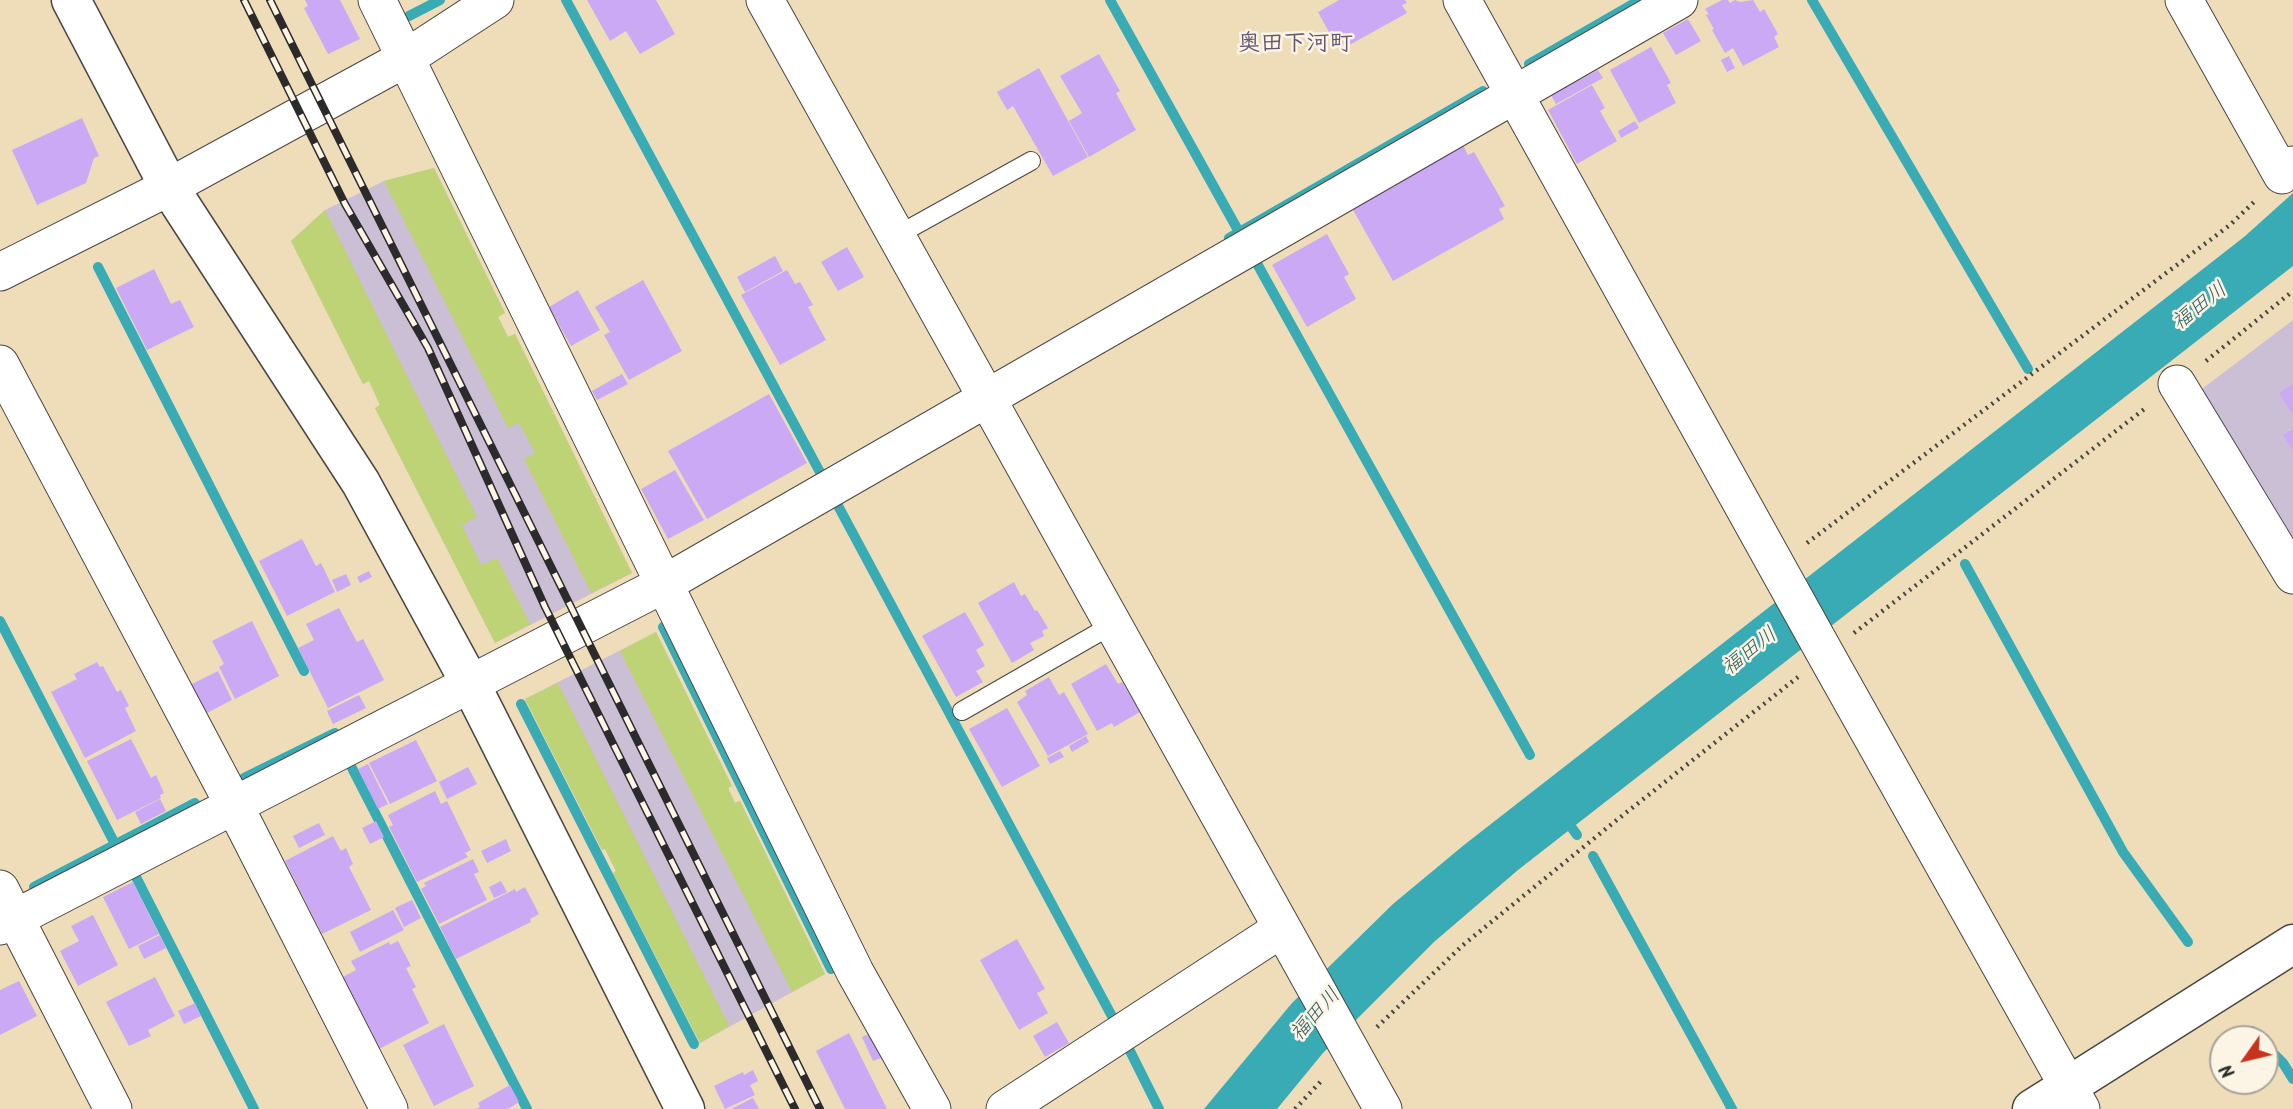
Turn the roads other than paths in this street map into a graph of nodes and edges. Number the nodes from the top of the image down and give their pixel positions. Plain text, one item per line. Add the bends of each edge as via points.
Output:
1 (71, 0) edge
2 (377, 0) edge
3 (495, 0) edge
4 (765, 0) edge
5 (1462, 0) edge
6 (1679, 0) edge
7 (2184, 0) edge
8 (406, 58) junction
9 (1515, 94) junction
10 (1031, 161) dead end
11 (2287, 170) edge
12 (169, 187) junction
13 (896, 236) junction
14 (0, 272) edge
15 (0, 364) edge
16 (2177, 383) road end
17 (986, 398) junction
18 (2293, 575) edge
19 (664, 584) junction
20 (1112, 625) junction
21 (470, 683) junction
22 (962, 711) dead end
23 (234, 805) junction
24 (5, 911) edge
25 (1281, 929) junction
26 (2293, 944) edge
27 (2075, 1097) edge
28 (113, 1109) edge
29 (389, 1109) edge
30 (685, 1109) edge
31 (932, 1109) edge
32 (1005, 1109) edge
33 (1383, 1109) edge
34 (2032, 1109) edge

1 - 12 street
2 - 8 street
3 - 8 street
4 - 13 street
5 - 9 street
6 - 9 street
7 - 11 street
8 - 12 street
8 - 19 street
9 - 17 street
9 - 27 street
10 - 13 lane
12 - 14 street
12 - 21 street via 361,483
13 - 17 street
15 - 23 street
16 - 18 street
17 - 19 street
17 - 20 street
19 - 21 street
19 - 31 street via 855,972
20 - 22 lane
20 - 25 street
21 - 23 street
21 - 30 street
23 - 24 street
23 - 29 street
24 - 28 street
25 - 32 street
25 - 33 street
26 - 27 street
27 - 34 street

